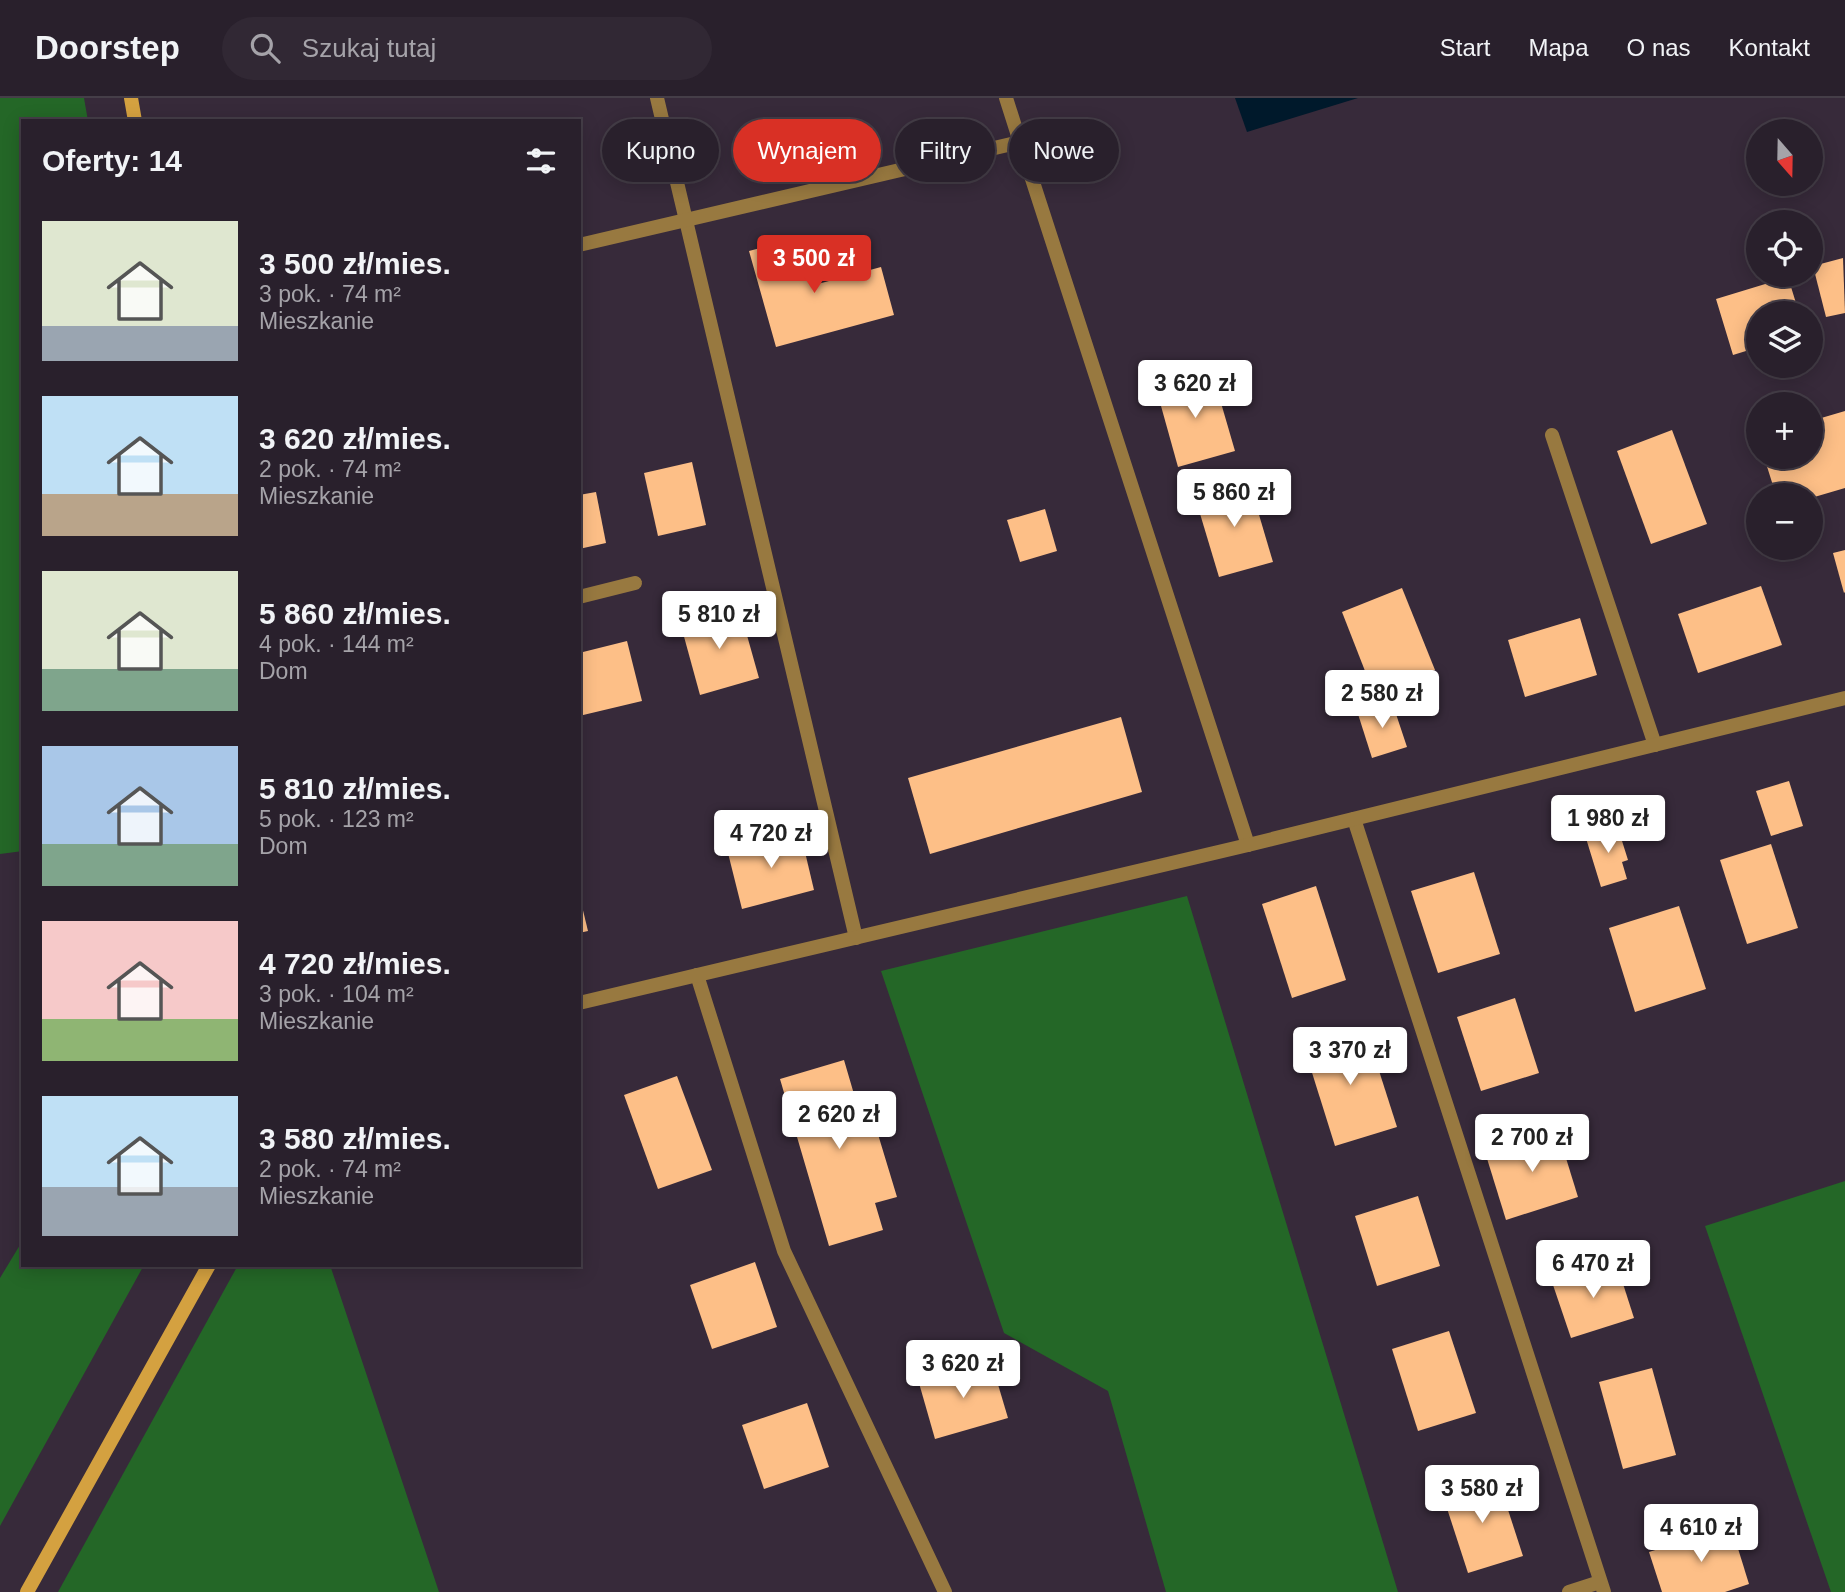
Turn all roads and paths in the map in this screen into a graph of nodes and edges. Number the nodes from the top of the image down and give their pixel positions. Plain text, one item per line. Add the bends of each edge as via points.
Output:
1 (131, 98) edge
2 (657, 98) edge
3 (1006, 98) edge
4 (135, 119) edge
5 (1013, 119) edge
6 (1009, 145) edge
7 (1033, 182) edge
8 (685, 220) junction
9 (581, 245) edge
10 (1552, 435) dead end
11 (635, 583) dead end
12 (581, 596) edge
13 (1845, 698) edge
14 (1656, 745) junction
15 (1354, 819) junction
16 (1248, 845) junction
17 (856, 938) junction
18 (697, 975) junction
19 (581, 1003) edge
20 (208, 1267) edge
21 (1602, 1587) edge
22 (27, 1592) edge
23 (945, 1592) edge
24 (1569, 1592) edge

1 - 4 street
2 - 8 street
3 - 5 street
6 - 8 street
7 - 16 street
8 - 9 street
8 - 17 street
10 - 14 street
11 - 12 street
13 - 14 street
14 - 15 street
15 - 16 street
15 - 21 street
16 - 17 street
17 - 18 street
18 - 19 street
18 - 23 street via 784,1251
20 - 22 street
21 - 24 street

